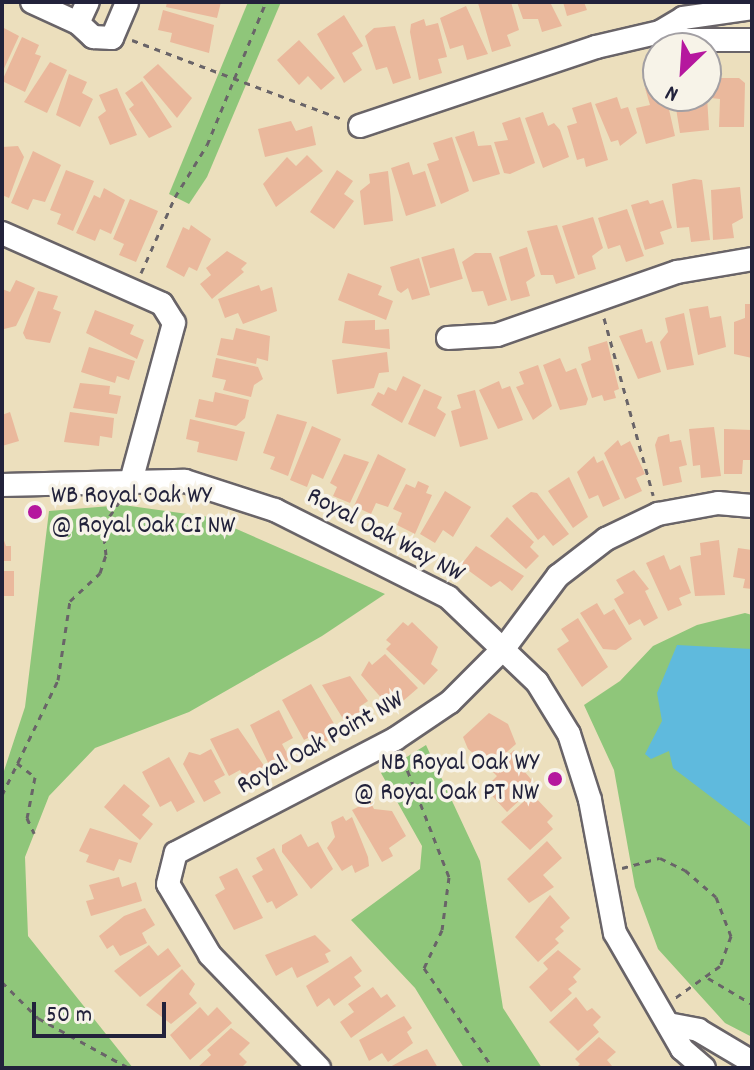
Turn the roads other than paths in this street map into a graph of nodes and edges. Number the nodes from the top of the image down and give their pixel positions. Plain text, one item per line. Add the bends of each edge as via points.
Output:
1 (32, 2) edge
2 (88, 2) edge
3 (127, 2) edge
4 (752, 8) edge
5 (78, 23) junction
6 (660, 32) edge
7 (642, 36) edge
8 (722, 40) edge
9 (752, 40) edge
10 (360, 126) road end
11 (2, 233) edge
12 (752, 259) edge
13 (448, 338) dead end
14 (131, 481) junction
15 (2, 485) edge
16 (752, 506) edge
17 (505, 647) junction
18 (662, 1016) junction
19 (752, 1062) edge
20 (319, 1068) edge
21 (704, 1068) edge

1 - 5 street
2 - 5 street
3 - 5 street via 112,38 93,37
4 - 6 street via 683,18
7 - 10 street
8 - 9 street
11 - 14 street via 162,304 174,323
12 - 13 street via 677,272 497,335
14 - 15 street, Royal Oak Way NW
14 - 17 street, Royal Oak Way NW via 185,481 275,510 448,597
16 - 17 street, Royal Oak Point NW via 718,503 658,514 606,539 558,576
17 - 18 street, Royal Oak Way NW via 537,682 569,734 590,800 615,933
17 - 20 street, Royal Oak Point NW via 450,702 395,739 176,853 168,884 210,955
18 - 19 street
18 - 21 street, Royal Oak Way NW via 682,1049

